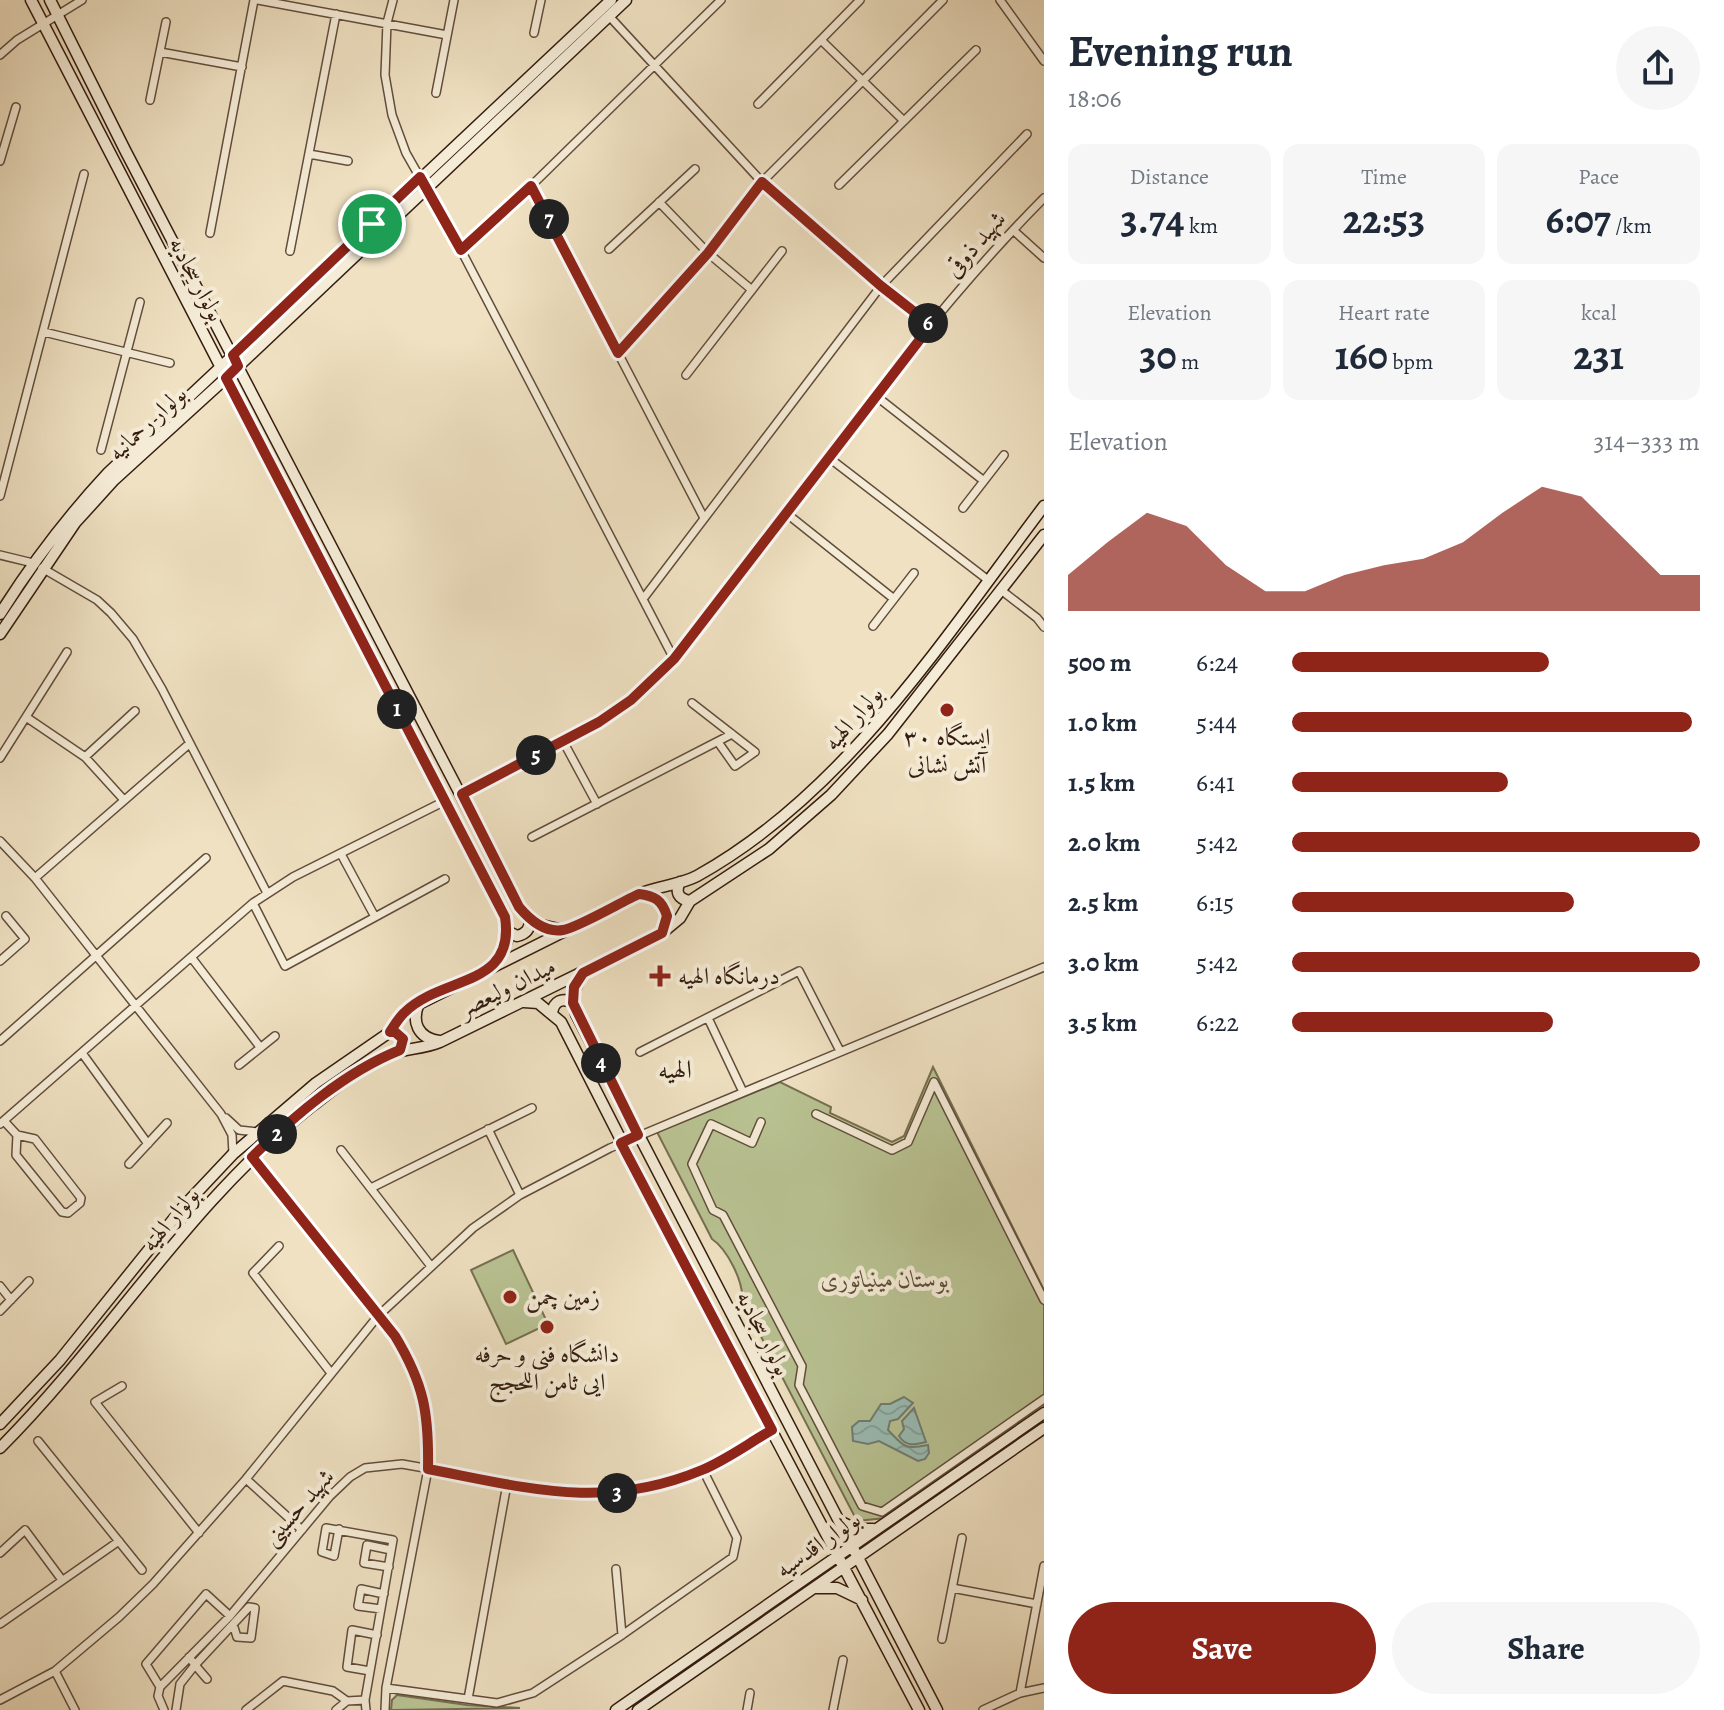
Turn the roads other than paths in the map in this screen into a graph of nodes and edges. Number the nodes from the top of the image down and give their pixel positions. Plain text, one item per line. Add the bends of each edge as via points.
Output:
1 (31, 0) edge
2 (50, 0) edge
3 (82, 0) edge
4 (256, 0) edge
5 (393, 0) edge
6 (454, 0) edge
7 (541, 0) edge
8 (611, 0) edge
9 (626, 0) edge
10 (721, 0) edge
11 (860, 0) edge
12 (943, 0) edge
13 (1000, 0) edge
14 (606, 12) junction
15 (57, 14) junction
16 (336, 14) junction
17 (166, 22) dead end
18 (43, 23) junction
19 (387, 23) junction
20 (534, 33) dead end
21 (447, 35) junction
22 (821, 40) junction
23 (976, 50) dead end
24 (160, 52) junction
25 (0, 55) edge
26 (1044, 61) edge
27 (242, 67) junction
28 (655, 67) junction
29 (863, 80) junction
30 (436, 93) dead end
31 (150, 100) dead end
32 (758, 104) dead end
33 (16, 107) dead end
34 (904, 121) junction
35 (1027, 134) dead end
36 (309, 154) junction
37 (0, 161) edge
38 (348, 161) dead end
39 (695, 169) dead end
40 (84, 174) dead end
41 (423, 182) junction
42 (762, 182) junction
43 (839, 185) dead end
44 (531, 186) junction
45 (1044, 198) edge
46 (659, 202) junction
47 (1013, 230) junction
48 (210, 233) dead end
49 (609, 249) dead end
50 (461, 250) junction
51 (290, 251) dead end
52 (782, 251) dead end
53 (708, 253) junction
54 (1044, 258) edge
55 (881, 286) junction
56 (752, 290) junction
57 (140, 302) dead end
58 (931, 325) junction
59 (44, 332) junction
60 (126, 353) junction
61 (618, 353) junction
62 (233, 355) junction
63 (170, 363) dead end
64 (220, 366) junction
65 (238, 366) junction
66 (686, 375) dead end
67 (226, 378) junction
68 (876, 396) junction
69 (101, 450) dead end
70 (1004, 455) dead end
71 (828, 457) junction
72 (984, 481) junction
73 (0, 496) edge
74 (1044, 506) edge
75 (963, 508) dead end
76 (786, 513) junction
77 (704, 518) junction
78 (1044, 535) edge
79 (0, 555) edge
80 (38, 566) junction
81 (914, 573) dead end
82 (988, 580) junction
83 (1001, 590) junction
84 (643, 599) junction
85 (894, 599) junction
86 (0, 614) edge
87 (873, 626) dead end
88 (1044, 627) edge
89 (0, 634) edge
90 (67, 652) dead end
91 (674, 659) junction
92 (692, 703) dead end
93 (135, 711) dead end
94 (26, 717) junction
95 (732, 734) junction
96 (563, 741) junction
97 (718, 742) junction
98 (189, 744) junction
99 (85, 757) junction
100 (0, 758) edge
101 (462, 794) junction
102 (124, 800) junction
103 (445, 801) junction
104 (597, 804) junction
105 (532, 837) dead end
106 (0, 841) edge
107 (341, 854) junction
108 (206, 858) dead end
109 (35, 878) junction
110 (445, 879) dead end
111 (680, 882) junction
112 (267, 893) junction
113 (639, 894) junction
114 (690, 901) junction
115 (253, 903) junction
116 (6, 916) dead end
117 (375, 917) junction
118 (530, 920) junction
119 (563, 930) junction
120 (507, 931) junction
121 (662, 933) junction
122 (98, 957) junction
123 (191, 957) junction
124 (0, 961) edge
125 (497, 963) junction
126 (1044, 967) edge
127 (583, 973) junction
128 (522, 1002) junction
129 (419, 1003) junction
130 (573, 1003) junction
131 (137, 1006) junction
132 (552, 1013) junction
133 (708, 1018) junction
134 (390, 1032) junction
135 (275, 1036) dead end
136 (0, 1041) edge
137 (440, 1042) junction
138 (260, 1047) junction
139 (400, 1050) junction
140 (840, 1051) junction
141 (640, 1052) dead end
142 (82, 1053) junction
143 (239, 1065) dead end
144 (743, 1092) junction
145 (532, 1108) dead end
146 (221, 1114) junction
147 (816, 1114) dead end
148 (2, 1122) edge
149 (761, 1122) dead end
150 (167, 1123) dead end
151 (488, 1129) junction
152 (257, 1132) junction
153 (17, 1135) junction
154 (638, 1135) junction
155 (621, 1143) junction
156 (148, 1144) junction
157 (341, 1150) dead end
158 (233, 1154) junction
159 (252, 1157) junction
160 (129, 1164) dead end
161 (371, 1188) junction
162 (520, 1195) junction
163 (279, 1246) dead end
164 (430, 1265) junction
165 (29, 1281) dead end
166 (0, 1286) edge
167 (11, 1300) junction
168 (1044, 1300) edge
169 (0, 1311) edge
170 (378, 1316) junction
171 (331, 1373) junction
172 (122, 1386) dead end
173 (1044, 1399) edge
174 (1044, 1413) edge
175 (0, 1424) edge
176 (1044, 1428) edge
177 (772, 1430) junction
178 (38, 1441) dead end
179 (0, 1448) edge
180 (428, 1469) junction
181 (703, 1470) junction
182 (246, 1479) junction
183 (507, 1484) junction
184 (836, 1519) junction
185 (339, 1529) dead end
186 (875, 1529) junction
187 (302, 1530) junction
188 (199, 1533) junction
189 (962, 1538) dead end
190 (119, 1541) junction
191 (850, 1546) junction
192 (391, 1550) junction
193 (0, 1553) edge
194 (838, 1554) junction
195 (856, 1557) junction
196 (844, 1565) junction
197 (1044, 1566) edge
198 (389, 1567) junction
199 (616, 1569) dead end
200 (142, 1570) dead end
201 (62, 1580) junction
202 (812, 1588) junction
203 (952, 1588) junction
204 (384, 1594) junction
205 (862, 1600) junction
206 (1037, 1604) junction
207 (381, 1609) junction
208 (232, 1620) junction
209 (0, 1624) edge
210 (377, 1635) junction
211 (622, 1635) junction
212 (942, 1639) dead end
213 (189, 1657) junction
214 (843, 1660) dead end
215 (195, 1665) junction
216 (55, 1671) junction
217 (370, 1671) junction
218 (207, 1679) dead end
219 (160, 1687) junction
220 (386, 1688) junction
221 (1044, 1688) edge
222 (750, 1693) dead end
223 (1020, 1693) junction
224 (468, 1699) junction
225 (0, 1700) edge
226 (365, 1700) junction
227 (347, 1701) junction
228 (75, 1710) edge
229 (164, 1710) edge
230 (176, 1710) edge
231 (246, 1710) edge
232 (336, 1710) edge
233 (366, 1710) edge
234 (385, 1710) edge
235 (616, 1710) edge
236 (638, 1710) edge
237 (747, 1710) edge
238 (833, 1710) edge
239 (919, 1710) edge
240 (937, 1710) edge
241 (983, 1710) edge

1 - 18 main road, بولوار سجادیه
2 - 15 main road, بولوار سجادیه
3 - 15 street
4 - 16 street
4 - 27 street
5 - 19 street
6 - 21 street
7 - 20 street
8 - 14 main road, بولوار رحمانیه
9 - 14 main road, بولوار رحمانیه
10 - 28 street
11 - 22 street
12 - 29 street
13 - 26 street
14 - 28 street
14 - 41 main road, بولوار رحمانیه
15 - 18 street
15 - 62 main road, بولوار سجادیه
16 - 19 street
16 - 36 street
17 - 24 street
18 - 25 street
18 - 64 main road, بولوار سجادیه
19 - 21 street
19 - 41 street via 385,75 392,115
21 - 30 street
22 - 29 street
22 - 32 street
23 - 34 street
24 - 27 street
24 - 31 street
27 - 48 street
28 - 42 street
28 - 44 street
29 - 34 street
29 - 42 street
33 - 37 street
34 - 43 street
35 - 55 street
36 - 38 street
36 - 51 street
39 - 46 street
40 - 59 street
41 - 50 street
41 - 62 main road, بولوار رحمانیه
41 - 65 main road, بولوار رحمانیه
42 - 53 street
42 - 55 street
44 - 50 street
44 - 61 street
45 - 47 street, شهید ذوقی
46 - 49 street
46 - 53 street
47 - 54 street
47 - 58 street, شهید ذوقی
50 - 84 street
52 - 56 street
53 - 56 street
53 - 61 street
55 - 58 street
55 - 77 street
56 - 66 street
57 - 60 street
58 - 68 street, شهید ذوقی
59 - 60 street
59 - 73 street
60 - 63 street
60 - 69 street
61 - 77 street
62 - 64 main road, بولوار رحمانیه
62 - 65 main road, بولوار سجادیه
64 - 67 main road, بولوار سجادیه
64 - 80 main road, بولوار رحمانیه via 67,517
65 - 67 main road, بولوار رحمانیه
65 - 101 main road, بولوار سجادیه
67 - 80 main road, بولوار رحمانیه via 114,480
67 - 103 main road, بولوار سجادیه
68 - 71 street, شهید ذوقی
68 - 72 street
70 - 72 street
71 - 76 street, شهید ذوقی
71 - 82 street
72 - 75 street
74 - 82 main road, بولوار الهیه
76 - 85 street
76 - 91 street, شهید ذوقی
77 - 84 street
78 - 83 main road, بولوار الهیه
79 - 80 street
80 - 86 main road, بولوار رحمانیه
80 - 89 main road, بولوار رحمانیه
80 - 98 street via 111,613 133,639
81 - 85 street
82 - 83 main road
82 - 111 main road, بولوار الهیه via 878,724 821,784 761,836
83 - 88 street
83 - 114 main road, بولوار الهیه via 888,734 831,795 769,849
84 - 91 street
85 - 87 street
90 - 94 street
91 - 96 street, شهید ذوقی via 631,700
92 - 95 street
93 - 99 street
94 - 99 street
94 - 100 street
95 - 97 street
95 - 97 street via 755,752 735,766
96 - 101 street, شهید ذوقی
96 - 104 street
97 - 104 street
98 - 102 street
98 - 112 street
99 - 102 street
101 - 118 main road, بولوار سجادیه
102 - 109 street
103 - 107 street
103 - 120 main road, بولوار سجادیه via 505,917
104 - 105 street
106 - 109 street
107 - 112 street
107 - 117 street
108 - 122 street
109 - 122 street
110 - 117 street
111 - 113 main road, بولوار الهیه
111 - 114 main road via 678,895
112 - 115 street
113 - 119 main road, میدان ولیعصر
113 - 121 main road via 653,896 665,908
114 - 121 main road, بولوار الهیه
115 - 117 street via 285,966
115 - 123 street
116 - 124 street via 25,939
118 - 119 main road
118 - 120 main road via 523,934
119 - 125 main road, میدان ولیعصر
120 - 125 main road
121 - 127 main road, میدان ولیعصر
122 - 131 street
122 - 136 street
123 - 131 street
123 - 138 street
125 - 129 main road, میدان ولیعصر
126 - 140 street
127 - 128 main road, میدان ولیعصر
127 - 130 main road via 574,987
128 - 132 main road via 538,1003
128 - 137 main road, میدان ولیعصر
129 - 134 main road, میدان ولیعصر via 405,1011
129 - 137 main road via 415,1024 429,1040
130 - 132 main road via 559,1000
130 - 154 main road, بولوار سجادیه
131 - 142 street
131 - 146 street
132 - 155 main road, بولوار سجادیه
133 - 140 street via 799,971
133 - 141 street
133 - 144 street
134 - 139 main road via 403,1039
134 - 152 main road, بولوار الهیه
135 - 138 street
137 - 139 main road, میدان ولیعصر
138 - 143 street
139 - 159 main road, بولوار الهیه via 333,1089
140 - 144 street
142 - 148 street
142 - 156 street
144 - 154 street
145 - 151 street
146 - 152 street via 239,1130
146 - 158 street via 232,1135
147 - 168 street via 892,1150 908,1142 934,1082
148 - 153 street
149 - 173 street via 752,1143 711,1124 692,1164 802,1366 799,1385 862,1506 882,1512
150 - 156 street
151 - 161 street
151 - 162 street
152 - 158 main road, بولوار الهیه
153 - 153 street via 16,1155 68,1213 81,1198 35,1139
154 - 155 street
154 - 184 main road, بولوار سجادیه
155 - 162 street
155 - 177 main road, بولوار سجادیه
156 - 160 street
157 - 161 street
158 - 175 main road, بولوار الهیه
159 - 170 street
159 - 179 main road, بولوار الهیه via 196,1217 73,1370
161 - 164 street
162 - 164 street
163 - 171 street via 253,1273
164 - 170 street
165 - 167 street
166 - 167 street
167 - 169 street
170 - 171 street
170 - 180 street via 412,1365 423,1395
171 - 182 street
172 - 188 street via 95,1402
174 - 186 main road, بولوار اقدسیه
176 - 195 main road, بولوار اقدسیه
177 - 181 street, شهید حسینی
177 - 194 main road, بولوار سجادیه
178 - 190 street
180 - 183 street, شهید حسینی
180 - 187 street, شهید حسینی via 402,1464 365,1468 330,1496
180 - 220 street
181 - 183 street, شهید حسینی via 613,1494
181 - 211 street via 732,1527 737,1547 733,1557
182 - 187 street
182 - 188 street
183 - 224 street
184 - 186 main road via 856,1529
184 - 191 main road, بولوار سجادیه
185 - 192 street via 393,1540
186 - 191 main road, بولوار اقدسیه
187 - 208 street, شهید حسینی
188 - 216 street via 119,1617
189 - 203 street
190 - 200 street
190 - 201 street
191 - 194 main road, بولوار اقدسیه
191 - 195 main road, بولوار سجادیه
192 - 198 street
192 - 198 street via 367,1545 364,1563
193 - 201 street via 25,1530
194 - 196 main road, بولوار سجادیه
194 - 235 main road, بولوار اقدسیه
195 - 196 main road, بولوار اقدسیه
195 - 240 main road, بولوار سجادیه
196 - 202 main road, بولوار اقدسیه
196 - 205 main road, بولوار سجادیه
197 - 206 street
198 - 204 street
199 - 211 street
201 - 209 street
202 - 205 main road via 837,1588
202 - 236 main road, بولوار اقدسیه
203 - 206 street
203 - 212 street
204 - 207 street
204 - 207 street via 361,1589 359,1598 358,1606
205 - 239 main road, بولوار سجادیه
206 - 223 street
207 - 210 street
208 - 213 street, شهید حسینی
208 - 215 street
208 - 219 street via 206,1594 146,1664
210 - 217 street
210 - 217 street via 352,1630 347,1667
211 - 224 street via 533,1693 497,1703
213 - 215 street
213 - 219 street, شهید حسینی
214 - 238 street
215 - 218 street
215 - 230 street via 180,1684
216 - 225 street
216 - 228 street
217 - 226 street
219 - 229 street
220 - 224 street
220 - 234 street
221 - 223 street
222 - 237 street
223 - 241 street
226 - 227 street
226 - 233 street
227 - 231 street via 333,1691 283,1681
227 - 232 street

